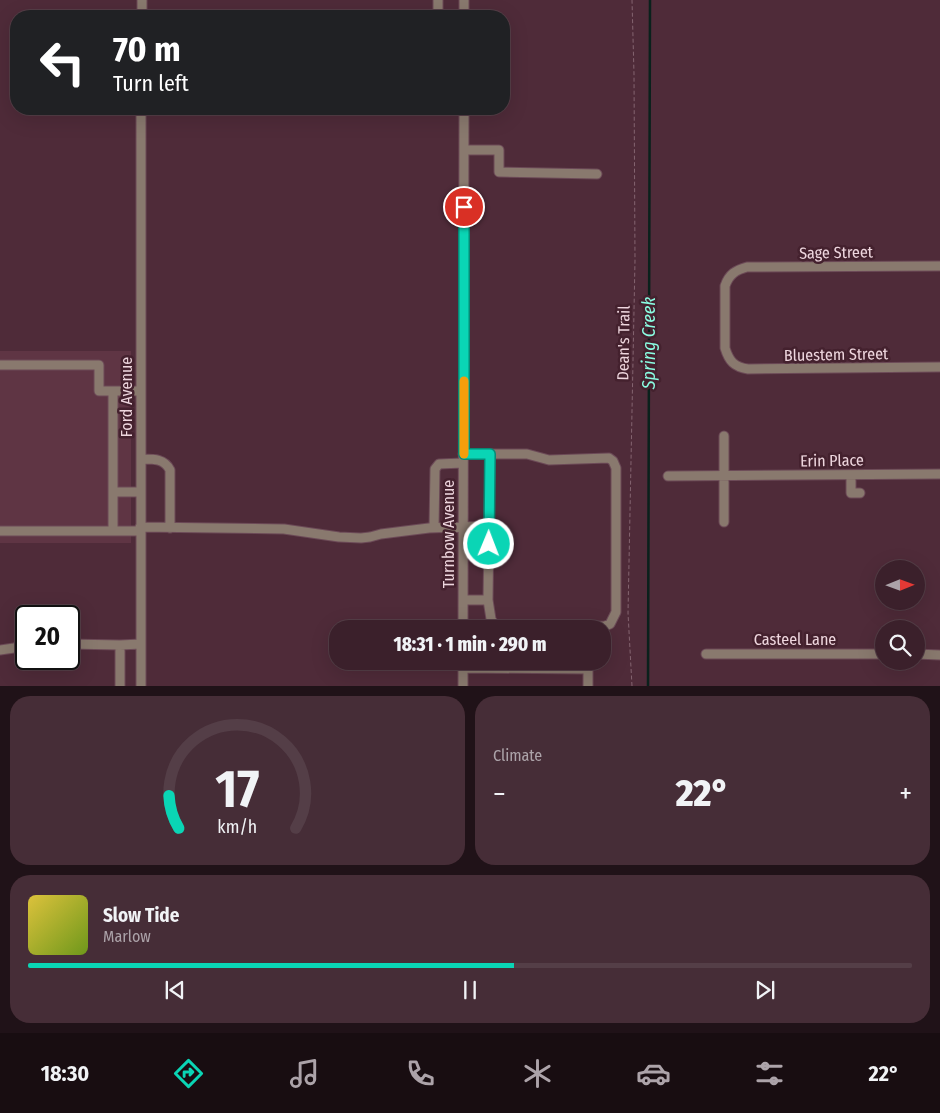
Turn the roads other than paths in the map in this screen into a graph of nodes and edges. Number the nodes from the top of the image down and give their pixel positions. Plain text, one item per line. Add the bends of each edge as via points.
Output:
1 (141, 115) edge
2 (464, 115) edge
3 (464, 150) junction
4 (597, 174) dead end
5 (940, 266) edge
6 (733, 364) joint
7 (0, 365) edge
8 (940, 368) edge
9 (113, 391) junction
10 (141, 391) junction
11 (724, 436) dead end
12 (490, 454) junction
13 (141, 458) junction
14 (463, 458) junction
15 (940, 474) edge
16 (851, 475) junction
17 (668, 476) dead end
18 (724, 477) junction
19 (113, 492) junction
20 (140, 492) junction
21 (851, 493) dead end
22 (724, 522) dead end
23 (463, 526) junction
24 (489, 526) junction
25 (170, 528) junction
26 (434, 528) junction
27 (140, 529) junction
28 (0, 530) edge
29 (113, 531) junction
30 (463, 600) junction
31 (488, 600) junction
32 (463, 620) edge
33 (80, 644) edge
34 (141, 644) junction
35 (120, 645) junction
36 (15, 648) edge
37 (0, 650) edge
38 (706, 654) dead end
39 (875, 654) edge
40 (925, 654) edge
41 (940, 654) edge
42 (463, 670) edge
43 (588, 670) edge
44 (120, 686) edge
45 (141, 686) edge
46 (463, 686) edge
47 (588, 686) edge

1 - 10 street, Ford Avenue
2 - 3 street, Turnbow Avenue
3 - 4 street via 499,150 499,172
3 - 14 street, Turnbow Avenue
5 - 6 street, Sage Street via 747,268 732,273 726,286 725,348
6 - 8 street, Bluestem Street via 748,369
7 - 9 street via 99,365 99,391
9 - 10 street
9 - 19 street
10 - 13 street, Ford Avenue
11 - 18 street
12 - 14 street
12 - 24 street
12 - 31 street via 527,454 549,460 609,458 614,461 616,612 610,624 605,626 504,628 495,626
13 - 20 street, Ford Avenue
13 - 25 street via 157,459 168,465
14 - 23 street, Turnbow Avenue
14 - 26 street via 439,464 435,469
15 - 16 street, Erin Place
16 - 18 street, Erin Place
16 - 21 street
17 - 18 street, Erin Place
18 - 22 street
19 - 20 street
19 - 29 street
20 - 27 street, Ford Avenue
23 - 24 street
23 - 26 street
23 - 30 street, Turnbow Avenue
24 - 31 street
25 - 26 street via 284,529 361,538
25 - 27 street
27 - 29 street
27 - 34 street, Ford Avenue
28 - 29 street
30 - 31 street
30 - 32 street, Turnbow Avenue
33 - 35 street
34 - 35 street
34 - 45 street, Ford Avenue
35 - 44 street
36 - 37 street
38 - 39 street, Casteel Lane
40 - 41 street
42 - 46 street
43 - 47 street

